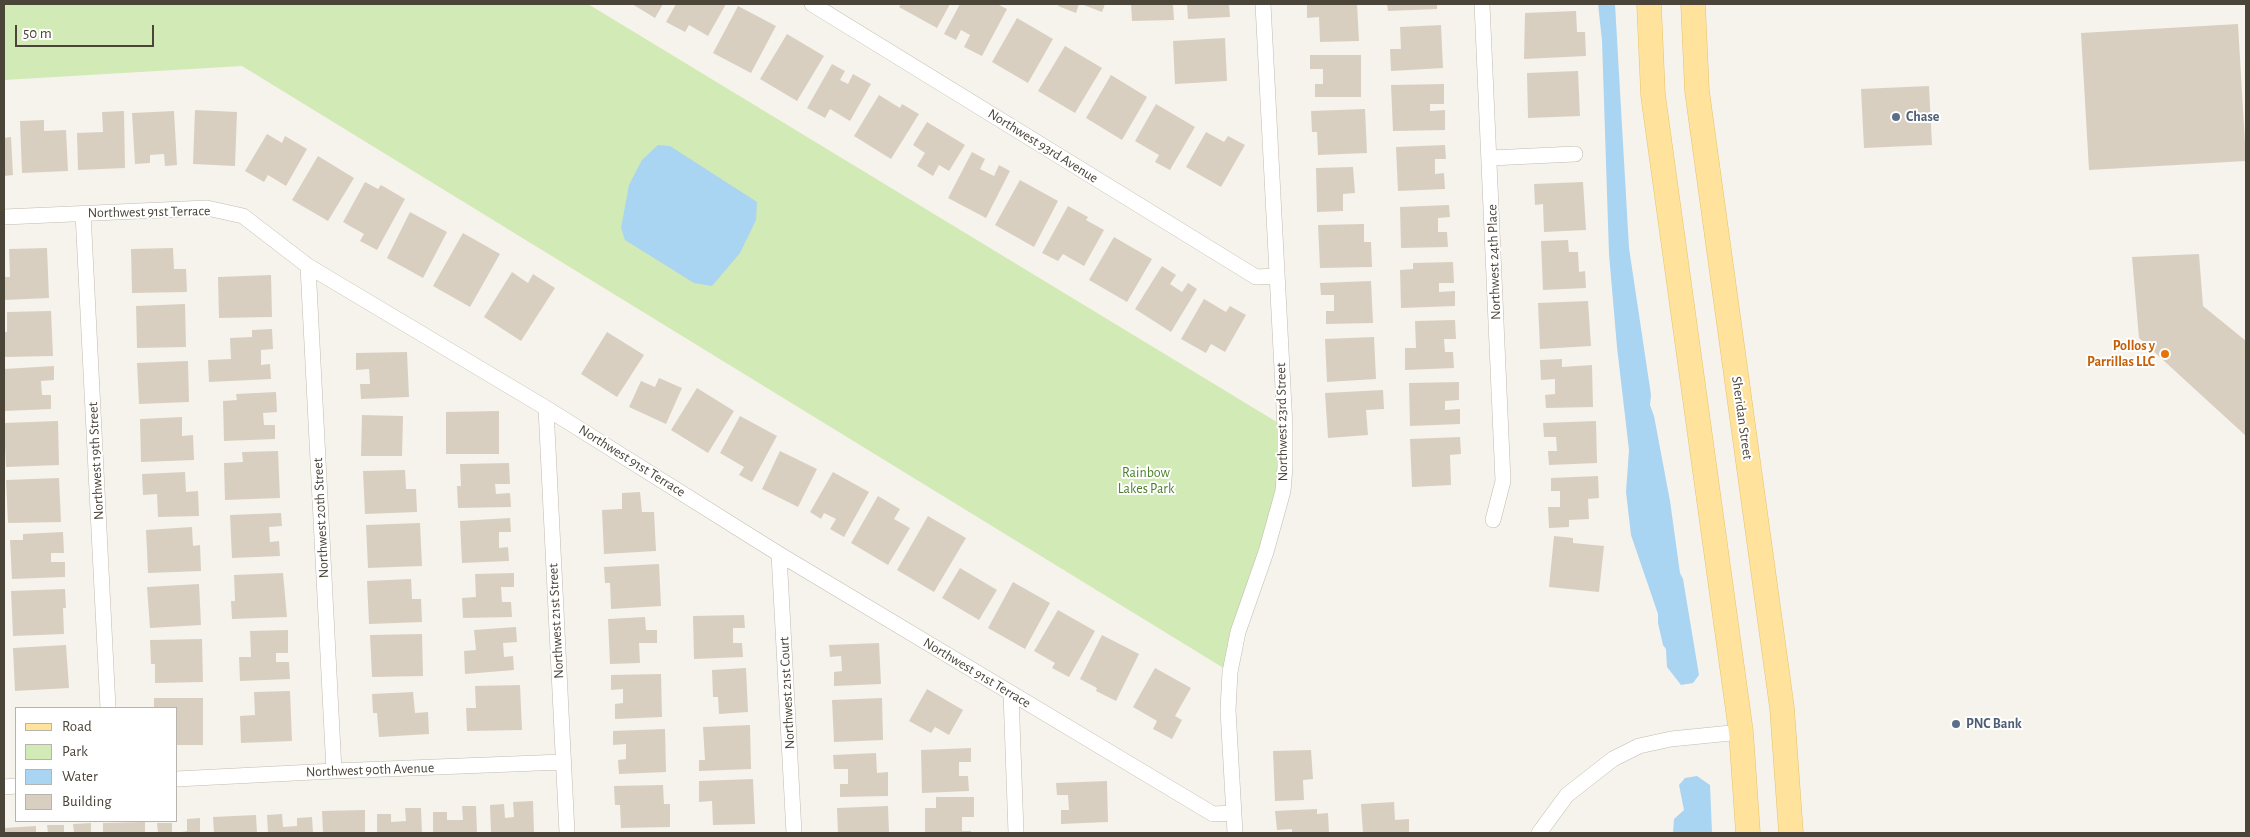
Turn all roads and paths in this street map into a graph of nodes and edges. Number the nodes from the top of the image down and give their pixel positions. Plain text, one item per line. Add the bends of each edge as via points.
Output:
1 (812, 4) edge
2 (1263, 4) edge
3 (1482, 4) edge
4 (1649, 4) edge
5 (1693, 4) edge
6 (1575, 154) dead end
7 (1490, 158) junction
8 (84, 213) junction
9 (4, 217) edge
10 (308, 266) junction
11 (1277, 276) junction
12 (546, 408) junction
13 (1493, 520) dead end
14 (779, 554) junction
15 (1011, 693) junction
16 (108, 707) edge
17 (1741, 732) junction
18 (563, 762) junction
19 (334, 771) junction
20 (178, 779) edge
21 (1234, 813) junction
22 (567, 833) edge
23 (794, 833) edge
24 (1016, 833) edge
25 (1235, 833) edge
26 (1539, 833) edge
27 (1748, 833) edge
28 (1792, 833) edge

1 - 11 street, Northwest 93rd Avenue via 1256,277
2 - 11 street, Northwest 23rd Street
3 - 7 street, Northwest 24th Place
4 - 17 main road via 1653,95
5 - 28 main road, Sheridan Street via 1697,91 1782,708
6 - 7 street
7 - 13 street, Northwest 24th Place via 1504,481
8 - 9 street, Northwest 91st Terrace
8 - 10 street, Northwest 91st Terrace via 207,208 243,216
8 - 16 street, Northwest 19th Street
10 - 12 street, Northwest 91st Terrace
10 - 19 street, Northwest 20th Street
11 - 21 street, Northwest 23rd Street via 1285,428 1284,491 1238,632 1230,672 1228,710
12 - 14 street, Northwest 91st Terrace
12 - 18 street, Northwest 21st Street
14 - 15 street, Northwest 91st Terrace
14 - 23 street, Northwest 21st Court
15 - 21 street, Northwest 91st Terrace via 1212,814
15 - 24 street
17 - 26 street via 1671,739 1639,746 1613,759 1567,795
17 - 27 main road
18 - 19 street, Northwest 90th Avenue
18 - 22 street, Northwest 21st Street
19 - 20 street, Northwest 90th Avenue
21 - 25 street, Northwest 23rd Street

